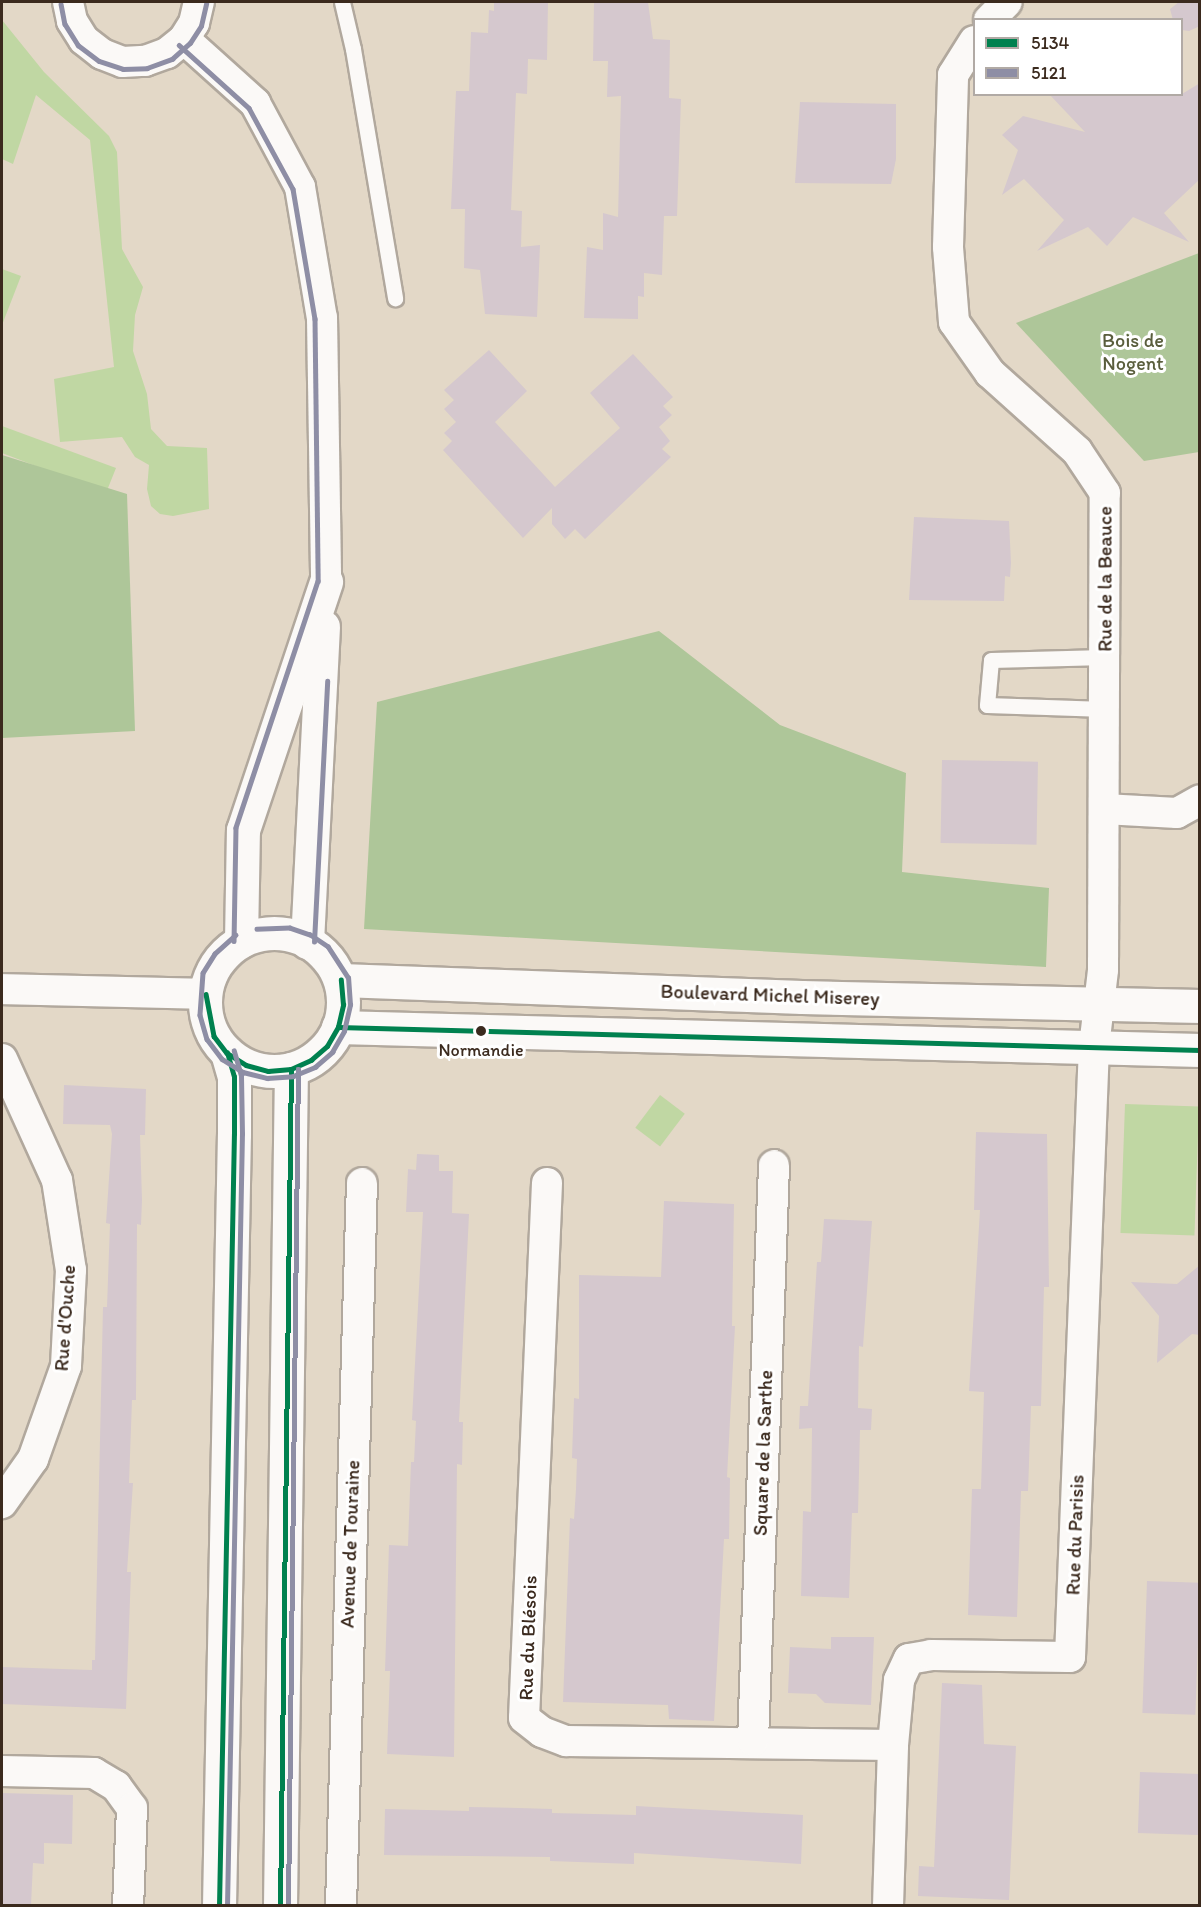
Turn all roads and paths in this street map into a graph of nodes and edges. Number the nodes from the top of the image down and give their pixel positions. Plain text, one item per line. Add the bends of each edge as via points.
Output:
1 (68, 2) edge
2 (199, 2) edge
3 (342, 2) edge
4 (1007, 2) edge
5 (991, 18) edge
6 (184, 39) junction
7 (973, 43) edge
8 (395, 298) dead end
9 (326, 582) junction
10 (1105, 657) junction
11 (1105, 709) junction
12 (1200, 800) edge
13 (1104, 809) junction
14 (241, 941) junction
15 (308, 942) junction
16 (341, 980) junction
17 (2, 989) edge
18 (206, 994) junction
19 (1100, 1003) junction
20 (1200, 1006) edge
21 (338, 1027) junction
22 (1094, 1047) junction
23 (1200, 1050) edge
24 (227, 1053) junction
25 (2, 1059) edge
26 (291, 1069) junction
27 (8, 1095) edge
28 (774, 1164) dead end
29 (362, 1183) dead end
30 (548, 1183) dead end
31 (2, 1503) edge
32 (753, 1741) junction
33 (893, 1745) junction
34 (2, 1771) edge
35 (128, 1905) edge
36 (219, 1905) edge
37 (280, 1905) edge
38 (341, 1905) edge
39 (888, 1905) edge

1 - 6 street via 72,21 84,40 102,54 123,62 156,57
2 - 6 street via 194,23
3 - 8 lane
4 - 5 street
6 - 9 street via 255,103 300,187 322,318
7 - 10 street, Rue de la Beauce via 953,75 948,248 954,322 990,373 1077,451 1106,493
9 - 14 street via 243,830
9 - 15 street
10 - 11 street, Rue de la Beauce
10 - 11 lane via 991,660 987,705
11 - 13 street, Rue de la Beauce
12 - 13 street via 1177,813
13 - 19 street, Rue de la Beauce
14 - 15 street via 270,933
14 - 18 street via 220,959
15 - 16 street via 322,952
16 - 19 street, Boulevard Michel Miserey via 802,997
16 - 21 street via 343,1005
17 - 18 street
18 - 24 street via 207,1016 214,1036
19 - 20 street, Boulevard Michel Miserey
19 - 22 street, Rue du Parisis
21 - 22 street
21 - 26 street via 327,1046
22 - 23 street
22 - 33 street, Rue du Parisis via 1070,1657 931,1655 909,1659 899,1680
24 - 26 street via 246,1065 268,1071
24 - 36 street via 234,1077 234,1134
25 - 27 street, Rue d'Ouche
26 - 37 street
27 - 31 street, Rue d'Ouche via 57,1180 71,1270 66,1366 33,1459
28 - 32 street, Square de la Sarthe
29 - 38 street, Avenue de Touraine
30 - 32 street, Rue du Blésois via 524,1718 542,1732 566,1741
32 - 33 street, Rue du Blésois
33 - 39 street, Rue du Parisis
34 - 35 street via 94,1773 116,1786 132,1808

